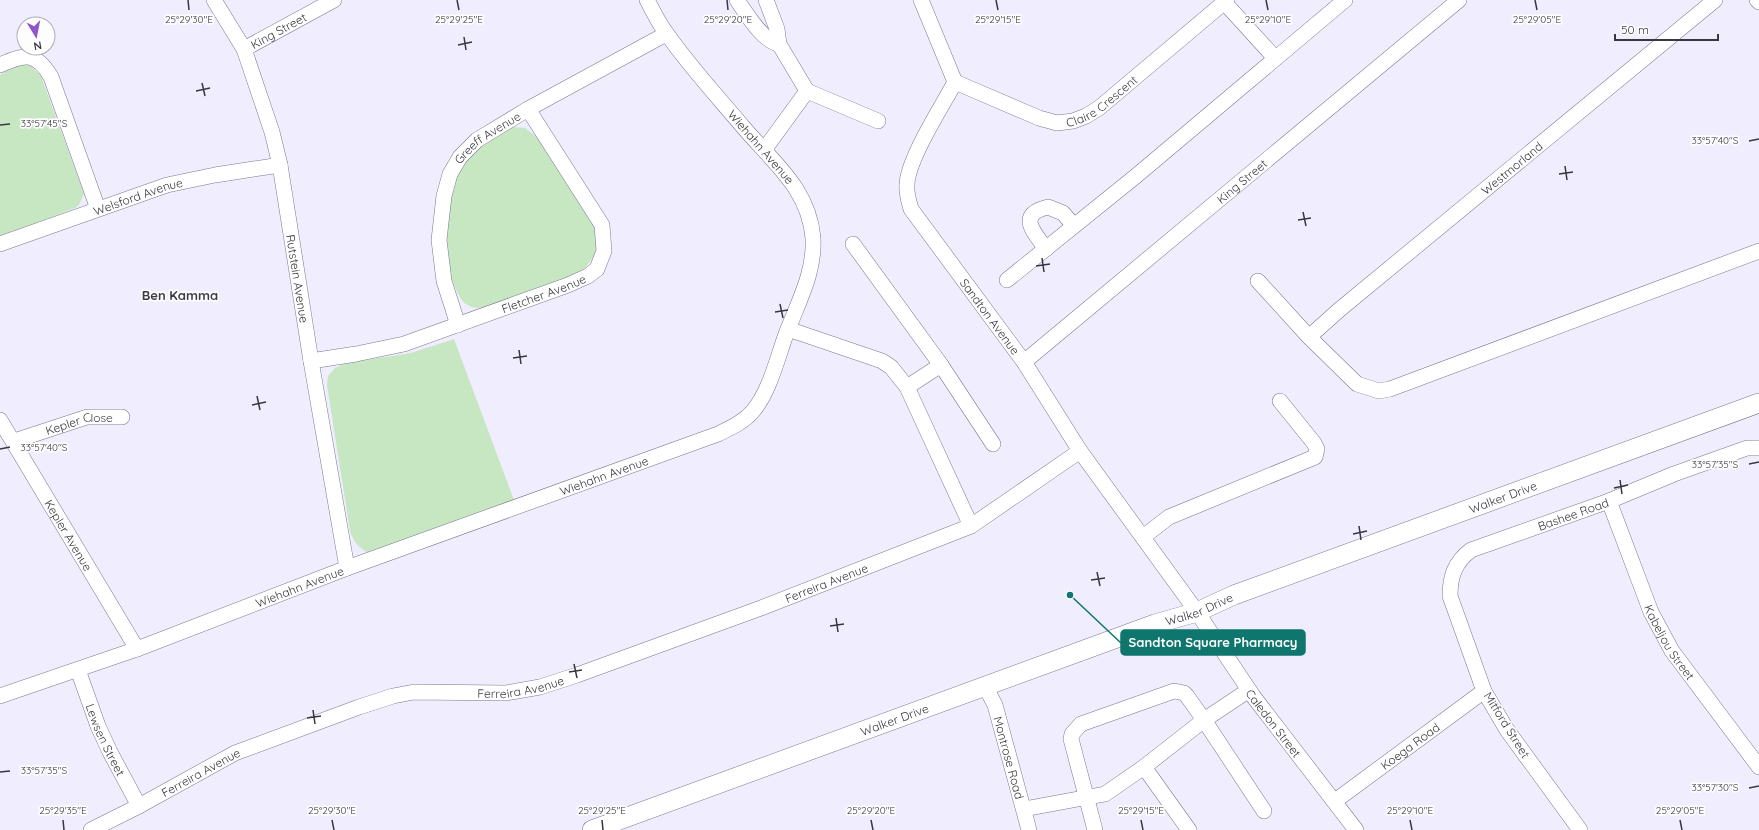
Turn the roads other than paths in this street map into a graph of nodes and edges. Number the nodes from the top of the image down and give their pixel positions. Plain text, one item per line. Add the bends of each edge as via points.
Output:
1 (214, 0) edge
2 (334, 0) edge
3 (647, 0) edge
4 (737, 0) edge
5 (766, 0) edge
6 (921, 0) edge
7 (1345, 0) edge
8 (1459, 0) edge
9 (1715, 0) edge
10 (1225, 1) edge
11 (666, 34) junction
12 (780, 44) junction
13 (244, 49) junction
14 (1275, 58) junction
15 (0, 65) edge
16 (955, 82) junction
17 (807, 91) junction
18 (528, 109) junction
19 (878, 121) dead end
20 (764, 150) junction
21 (280, 165) junction
22 (98, 209) junction
23 (1074, 226) junction
24 (0, 244) edge
25 (853, 244) dead end
26 (1046, 249) junction
27 (1759, 251) edge
28 (1007, 280) dead end
29 (1258, 281) dead end
30 (458, 325) junction
31 (788, 329) junction
32 (1309, 337) junction
33 (311, 361) junction
34 (1024, 362) junction
35 (941, 365) junction
36 (907, 387) junction
37 (1280, 401) dead end
38 (1759, 402) edge
39 (122, 417) dead end
40 (0, 420) edge
41 (14, 441) junction
42 (993, 444) dead end
43 (1759, 448) edge
44 (1080, 451) junction
45 (1608, 501) junction
46 (971, 526) junction
47 (1143, 537) junction
48 (1459, 563) joint
49 (347, 568) junction
50 (1197, 612) junction
51 (137, 649) junction
52 (78, 670) junction
53 (985, 686) junction
54 (1249, 690) junction
55 (1484, 691) junction
56 (0, 696) edge
57 (1204, 720) junction
58 (1759, 766) edge
59 (1144, 767) junction
60 (1086, 797) junction
61 (1335, 801) junction
62 (139, 806) junction
63 (1024, 809) junction
64 (1264, 811) dead end
65 (92, 830) edge
66 (592, 830) edge
67 (1029, 830) edge
68 (1095, 830) edge
69 (1190, 830) edge
70 (1356, 830) edge
71 (1580, 830) edge

1 - 13 street, Rutstein Avenue
2 - 13 street, King Street
3 - 11 street, Wiehahn Avenue
4 - 12 street via 770,42
5 - 12 street
6 - 16 street
7 - 14 street
8 - 34 street, King Street
9 - 32 street, Westmorland via 1345,304
10 - 14 street
10 - 16 street, Claire Crescent via 1099,108 1073,122 1057,124 1039,118
11 - 18 street, Greeff Avenue
11 - 20 street, Wiehahn Avenue
12 - 17 street
13 - 21 street, Rutstein Avenue via 272,132
14 - 23 street
15 - 22 street via 28,56 39,60 46,68
16 - 34 street, Sandton Avenue via 909,171 908,198 911,209
17 - 19 street
17 - 20 street
18 - 30 street, Greeff Avenue via 477,140 460,157 450,174 444,196 439,240 444,280
18 - 30 street, Fletcher Avenue via 602,225 604,242 601,259 597,269 582,279
20 - 31 street, Wiehahn Avenue via 785,172 800,194 813,238 811,270 802,299
21 - 22 street, Welsford Avenue via 167,185
21 - 33 street, Rutstein Avenue
22 - 24 street, Welsford Avenue
23 - 26 street
23 - 26 street via 1063,213 1048,207 1032,214 1029,221 1031,228
25 - 35 street
26 - 28 street
27 - 32 street via 1390,389 1379,390 1357,384
29 - 32 street
30 - 33 street, Fletcher Avenue via 404,344
31 - 36 street via 882,361 891,367
31 - 49 street, Wiehahn Avenue via 762,398 753,412 740,423 718,434
33 - 49 street, Rutstein Avenue
34 - 44 street, Sandton Avenue
35 - 36 street
35 - 42 street
36 - 46 street
37 - 47 street via 1314,443 1317,449 1315,457 1169,517
38 - 50 street, Walker Drive via 1242,593
39 - 41 street, Kepler Close via 87,417
40 - 41 street, Kepler Avenue
41 - 51 street, Kepler Avenue
43 - 45 street, Bashee Road via 1748,448
44 - 46 street, Ferreira Avenue
44 - 47 street, Sandton Avenue
45 - 48 street, Bashee Road via 1471,550
45 - 58 street, Kabeljou Street via 1651,612 1672,651
46 - 62 street, Ferreira Avenue via 761,608 540,687 506,693 414,692 366,705 235,753
47 - 50 street, Sandton Avenue
48 - 55 street, Mitford Street via 1451,579 1450,596
49 - 51 street, Wiehahn Avenue
50 - 53 street, Walker Drive via 1155,624
50 - 54 street, Caledon Street
51 - 52 street, Wiehahn Avenue
52 - 56 street, Wiehahn Avenue
52 - 62 street, Lewsen Street via 107,746
53 - 63 street, Montrose Road via 994,706
53 - 66 street, Walker Drive
54 - 57 street
54 - 61 street, Caledon Street
55 - 61 street, Koega Road
55 - 71 street, Mitford Street via 1507,730
57 - 59 street
57 - 60 street via 1184,693 1174,691 1081,724 1072,734 1071,740
57 - 64 street
59 - 60 street via 1105,794
59 - 69 street
60 - 63 street
60 - 68 street
61 - 70 street, Caledon Street
62 - 65 street, Ferreira Avenue
63 - 67 street, Montrose Road

